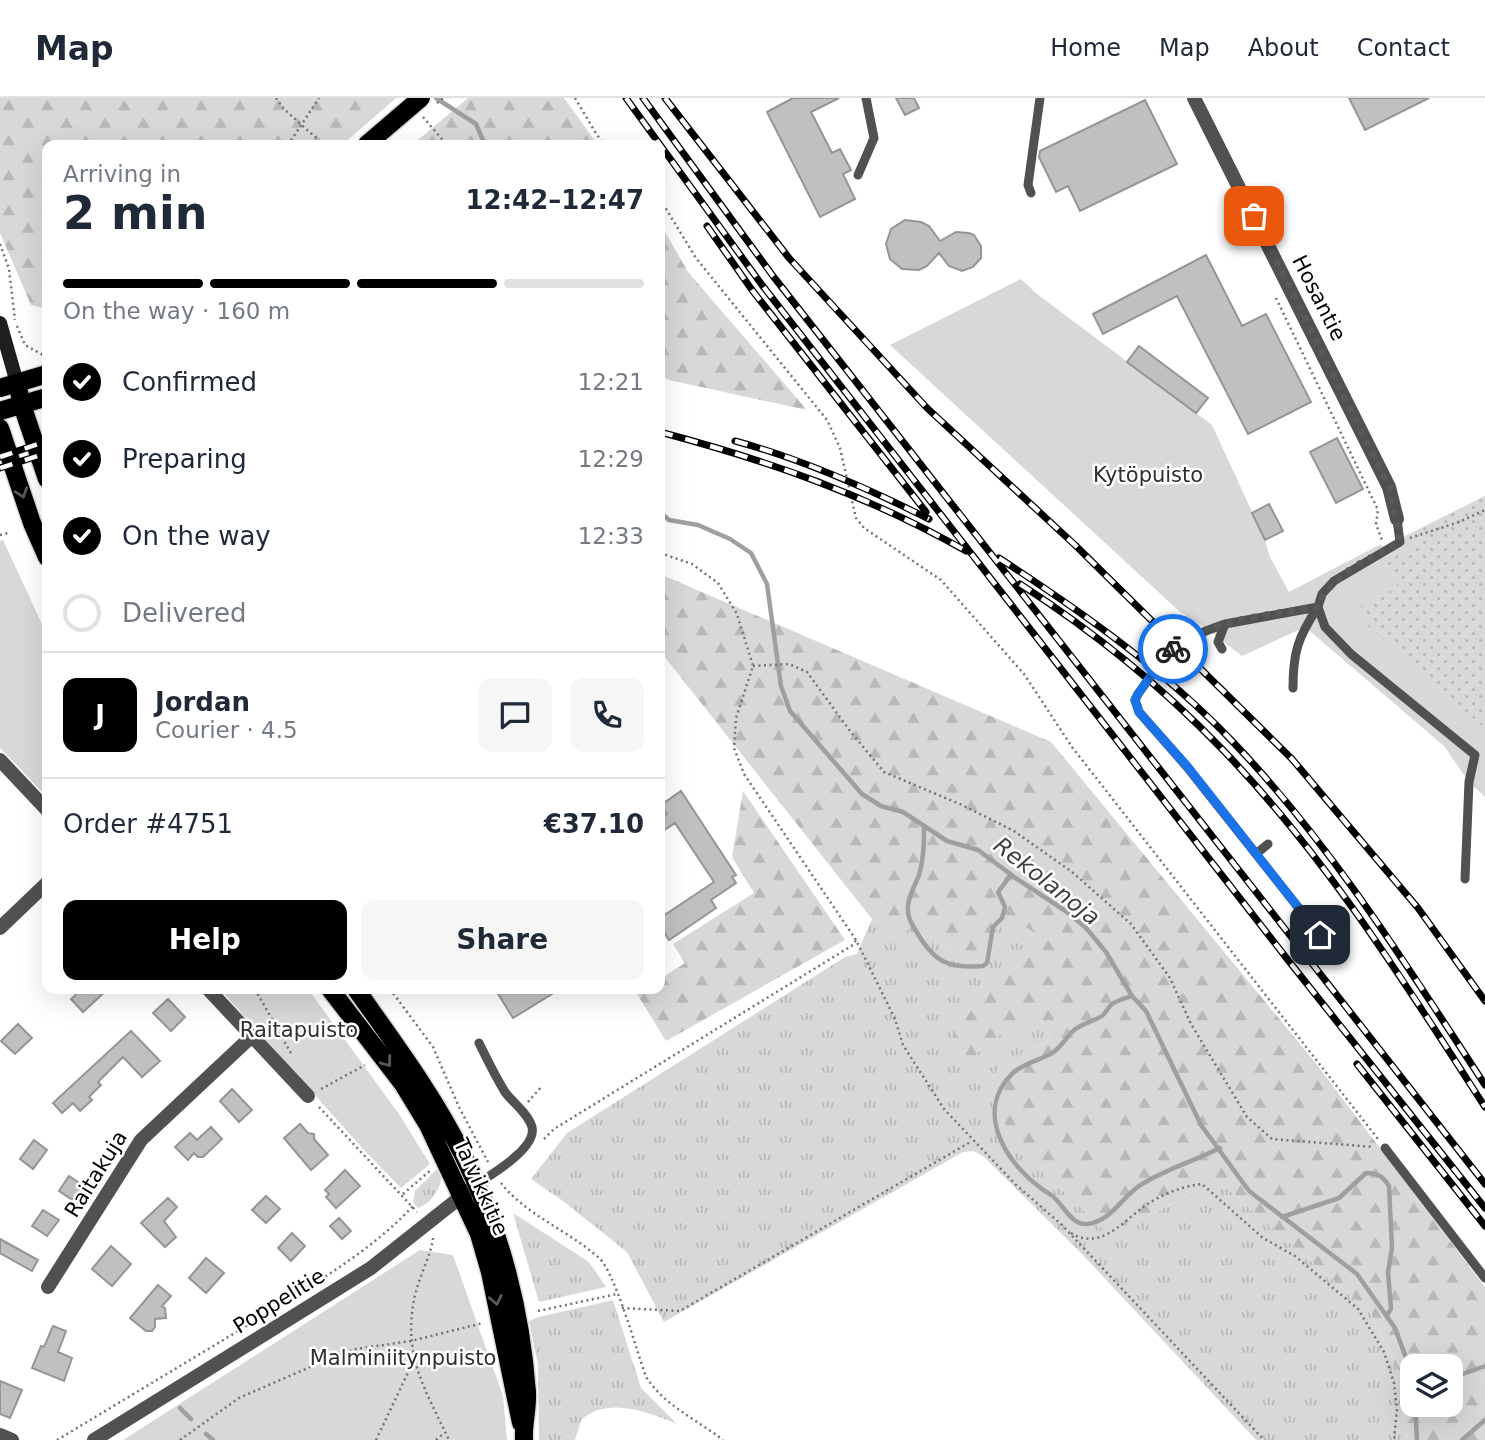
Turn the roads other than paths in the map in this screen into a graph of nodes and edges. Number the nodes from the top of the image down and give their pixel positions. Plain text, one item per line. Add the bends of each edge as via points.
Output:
1 (421, 98) edge
2 (866, 98) edge
3 (1040, 98) edge
4 (1194, 98) edge
5 (372, 140) edge
6 (858, 175) dead end
7 (1031, 193) dead end
8 (0, 323) edge
9 (42, 376) edge
10 (8, 386) edge
11 (42, 399) edge
12 (22, 405) junction
13 (0, 411) edge
14 (0, 428) edge
15 (42, 464) edge
16 (1396, 519) joint
17 (42, 545) edge
18 (1318, 607) junction
19 (1225, 624) junction
20 (1222, 649) dead end
21 (1293, 688) dead end
22 (0, 760) edge
23 (42, 805) edge
24 (1268, 844) dead end
25 (1256, 853) junction
26 (1465, 879) dead end
27 (42, 888) edge
28 (0, 928) edge
29 (1320, 935) dead end
30 (213, 994) edge
31 (334, 994) edge
32 (360, 994) edge
33 (253, 1035) junction
34 (479, 1043) dead end
35 (309, 1096) road end
36 (1385, 1148) road end
37 (477, 1184) junction
38 (461, 1195) junction
39 (1485, 1278) edge
40 (48, 1287) dead end
41 (0, 1435) edge
42 (524, 1436) edge
43 (12, 1440) edge
44 (93, 1440) edge

1 - 5 main road, bridge
2 - 6 lane via 874,138
3 - 7 lane via 1028,185
4 - 16 street, Hosantie via 1389,487
8 - 10 main road
9 - 10 main road
10 - 12 main road
11 - 12 main road
12 - 13 main road
12 - 15 main road
14 -> 17 main road
16 - 18 lane via 1400,542 1334,580
18 - 19 lane
18 - 21 lane via 1293,659
18 - 26 lane via 1325,627 1351,654 1475,755 1469,782
19 - 20 lane via 1218,642
19 - 25 lane via 1177,645 1135,700 1139,712
22 - 23 street
24 - 25 lane
25 - 29 lane
27 - 28 street
30 - 33 street
31 -> 38 main road, Talvikkitie via 403,1084
32 - 37 main road, Talvikkitie via 419,1079
33 - 35 street
33 - 40 street, Raitakuja via 141,1140
34 - 37 lane via 506,1094 532,1126 523,1150
36 - 39 lane
37 - 38 street, Poppelitie
37 - 42 main road, Talvikkitie via 516,1303 528,1395
38 -> 42 main road, Talvikkitie via 490,1272
38 - 44 street, Poppelitie via 371,1268
41 - 43 street

